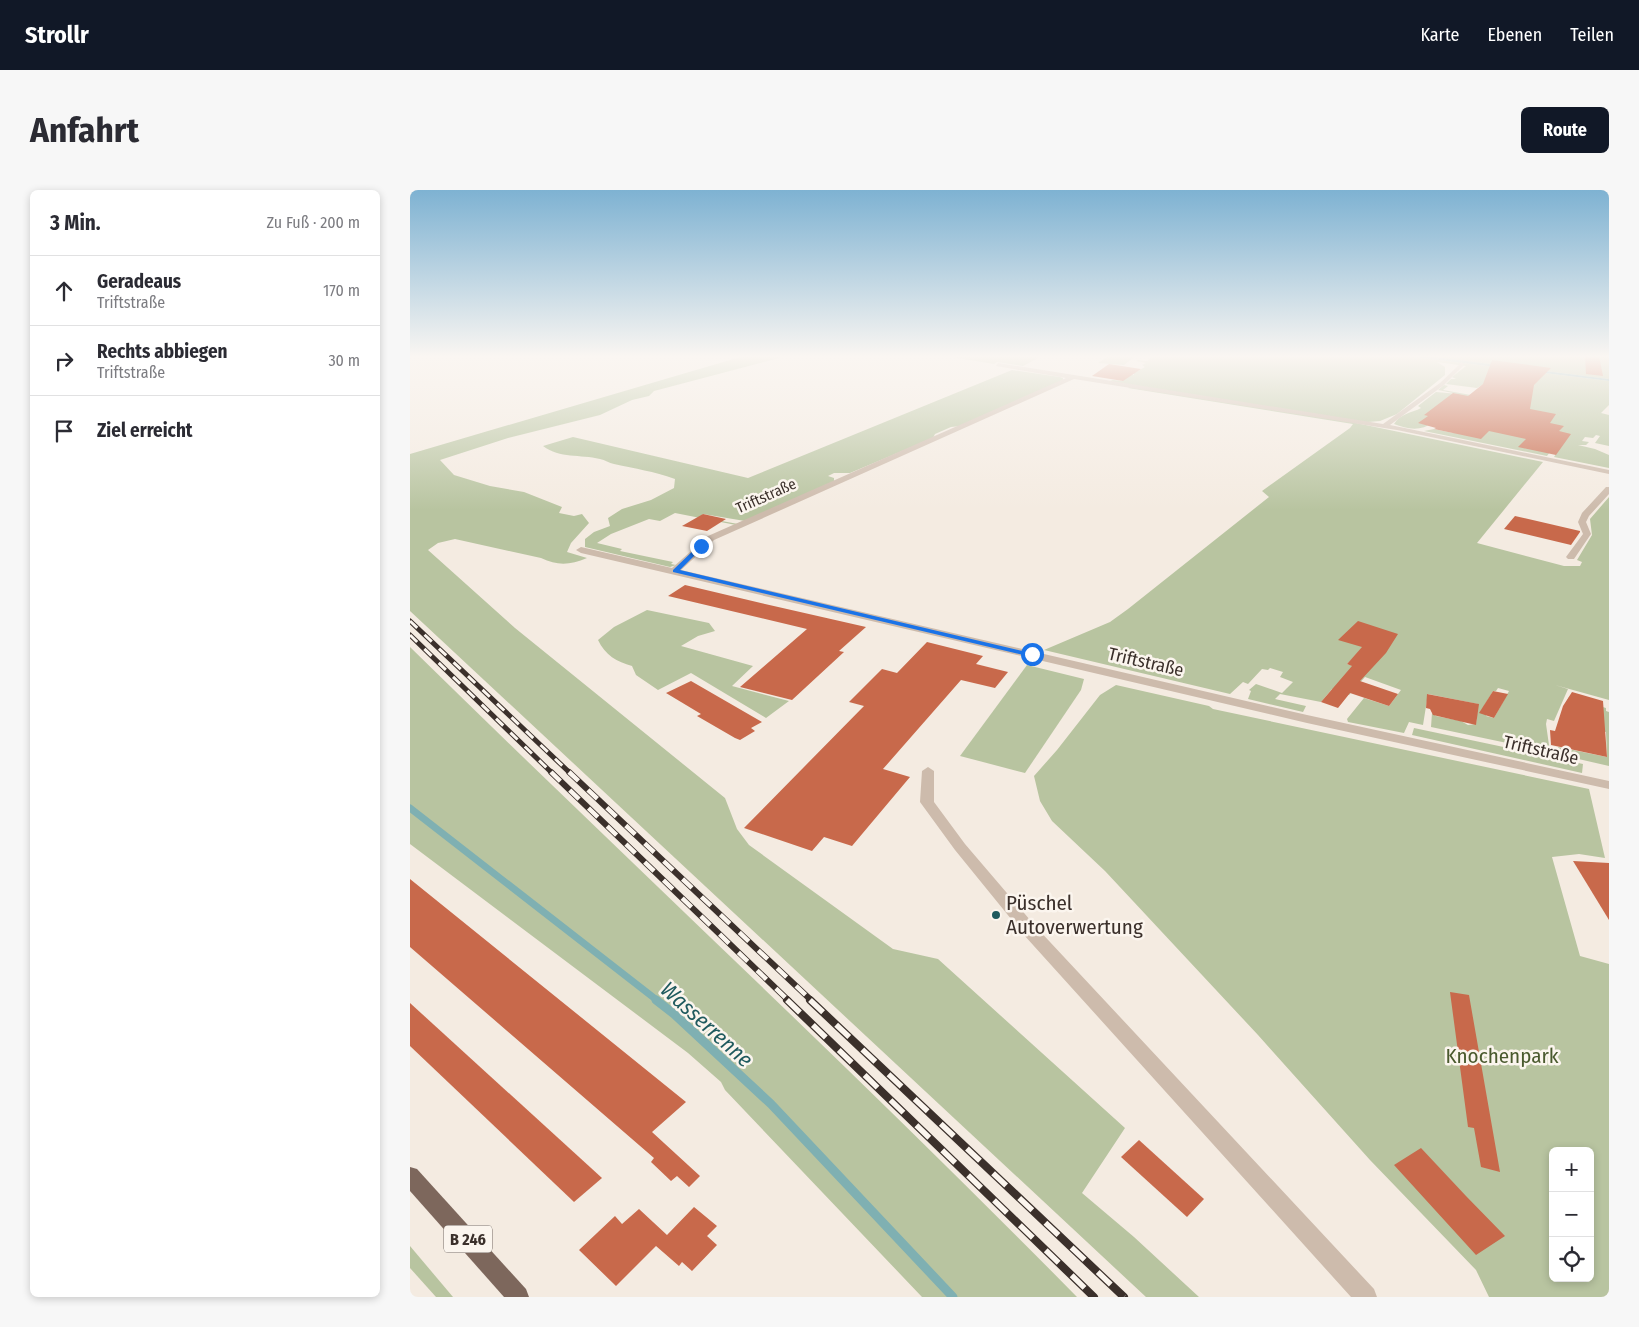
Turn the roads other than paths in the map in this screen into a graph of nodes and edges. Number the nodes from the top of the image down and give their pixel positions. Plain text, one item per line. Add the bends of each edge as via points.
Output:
1 (1008, 407) edge
2 (1261, 407) edge
3 (1411, 407) edge
4 (1384, 426) junction
5 (1609, 472) edge
6 (1609, 489) edge
7 (581, 550) dead end
8 (1571, 557) dead end
9 (675, 571) junction
10 (928, 771) dead end
11 (1609, 786) edge
12 (410, 1176) edge
13 (518, 1297) edge
14 (1366, 1297) edge

1 - 9 street, Triftstraße via 711,538
2 - 4 street
3 - 4 street
4 - 5 street
6 - 8 street via 1585,515 1582,522 1587,534
7 - 9 street, Triftstraße
9 - 11 street, Triftstraße
10 - 14 street via 927,802 1023,924
12 - 13 main road, B 246

